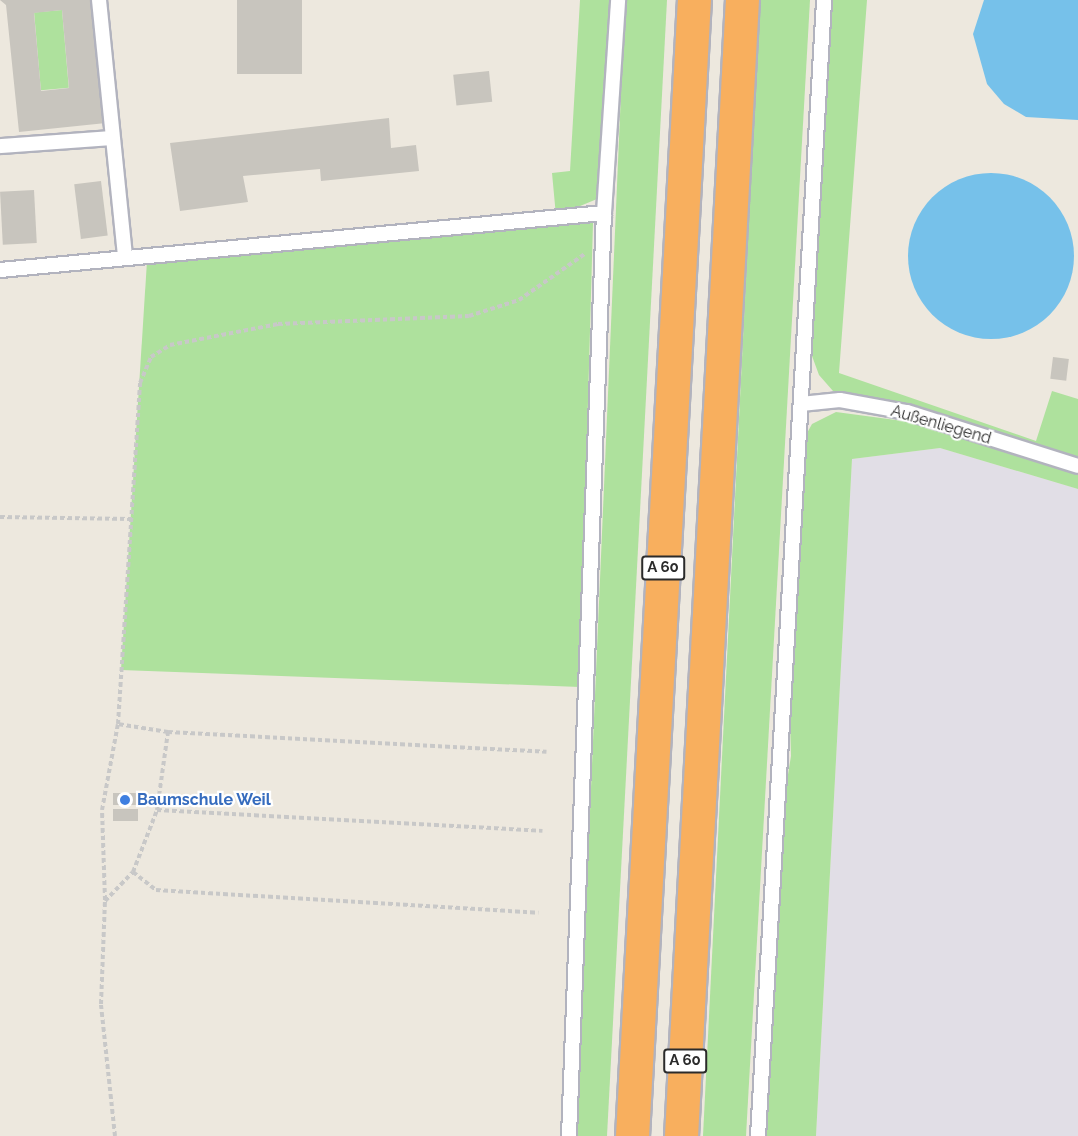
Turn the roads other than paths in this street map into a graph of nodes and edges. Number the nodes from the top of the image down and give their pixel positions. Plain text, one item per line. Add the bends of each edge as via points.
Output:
1 (99, 0) edge
2 (618, 0) edge
3 (694, 0) edge
4 (742, 0) edge
5 (824, 0) edge
6 (112, 138) junction
7 (0, 146) edge
8 (604, 213) junction
9 (125, 256) junction
10 (0, 270) edge
11 (801, 404) junction
12 (1078, 466) edge
13 (569, 1136) edge
14 (632, 1136) edge
15 (681, 1136) edge
16 (758, 1136) edge

1 - 6 lane
2 - 8 lane
3 - 14 highway, A 60
4 - 15 highway, A 60
5 - 11 lane
6 - 7 lane
6 - 9 lane
8 - 9 lane
8 - 13 lane
9 - 10 lane
11 - 12 lane, Außenliegend via 840,400 908,412
11 - 16 lane via 789,538

